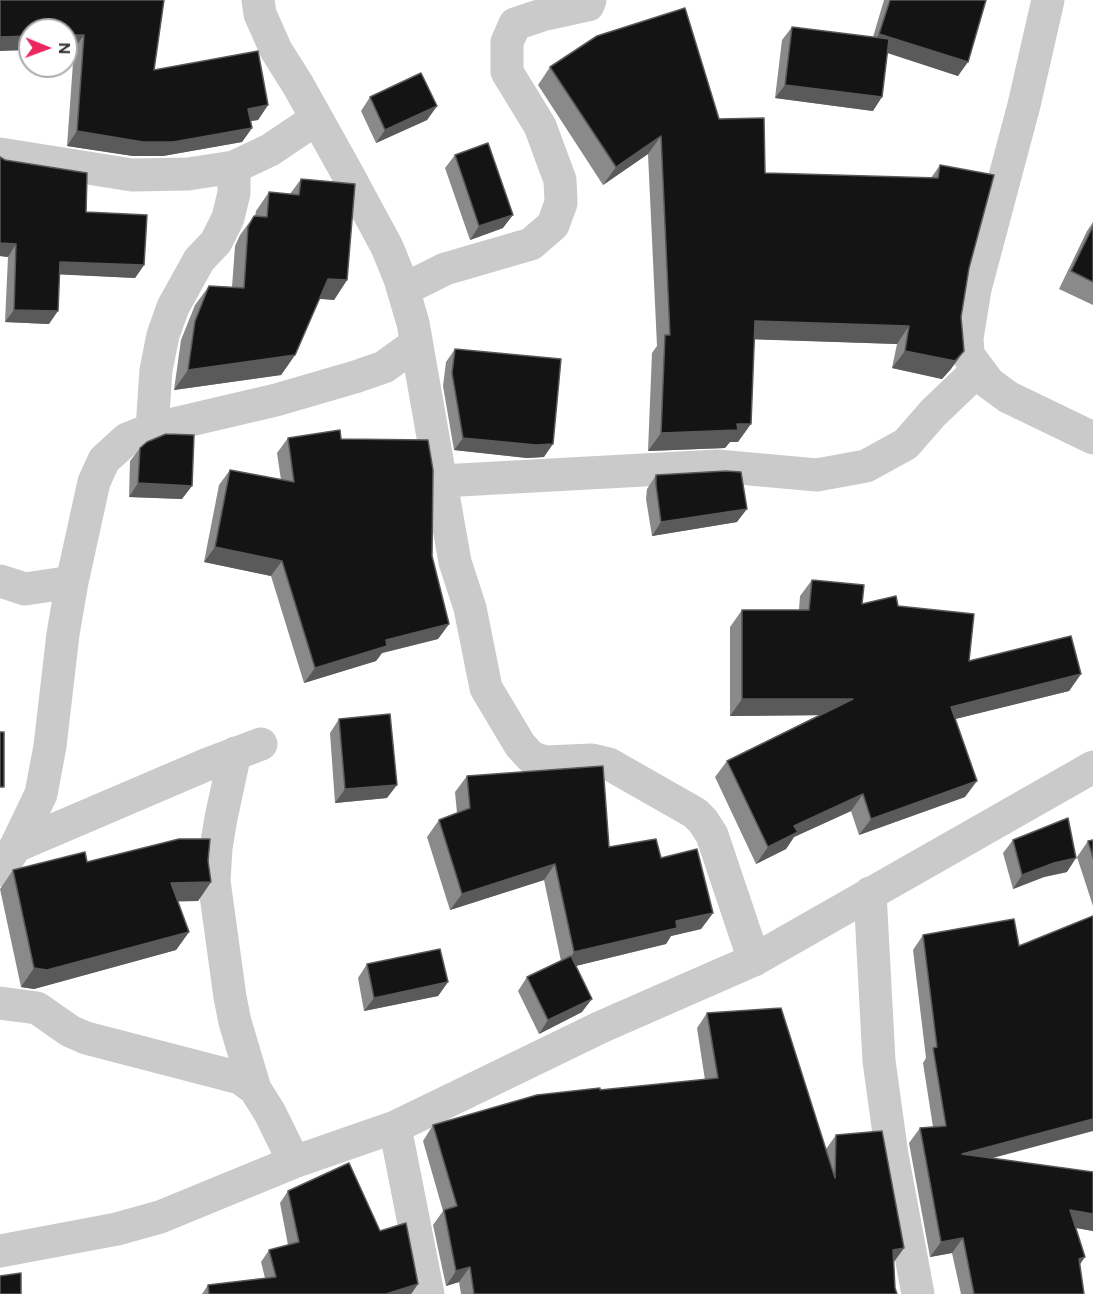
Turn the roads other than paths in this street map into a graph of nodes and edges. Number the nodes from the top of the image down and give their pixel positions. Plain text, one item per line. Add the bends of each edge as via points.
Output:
1 (258, 0) edge
2 (590, 0) edge
3 (1047, 0) edge
4 (316, 119) junction
5 (0, 154) edge
6 (234, 167) junction
7 (403, 291) junction
8 (416, 344) junction
9 (978, 370) junction
10 (152, 429) junction
11 (1093, 438) edge
12 (441, 481) junction
13 (0, 581) edge
14 (72, 582) junction
15 (1093, 767) edge
16 (8, 858) edge
17 (870, 893) junction
18 (754, 960) junction
19 (0, 1003) edge
20 (255, 1089) junction
21 (395, 1127) junction
22 (294, 1162) junction
23 (0, 1251) edge
24 (428, 1294) edge
25 (918, 1294) edge

1 - 4 street via 276,50
2 - 7 street via 588,5 515,24 507,42 507,72 540,126 560,180 561,203 553,225 531,244 445,269
3 - 9 street via 1024,105 975,289 967,338 968,355
4 - 6 street via 270,150
4 - 7 street via 387,247
5 - 6 street via 132,175 188,174
6 - 10 street via 234,193 228,218 178,297 163,335
7 - 8 street
8 - 10 street via 384,367 356,377
8 - 12 street
9 - 11 street via 1008,397
9 - 12 street via 906,444 866,466 816,475 717,466
10 - 14 street via 127,439 104,460 94,482
12 - 18 street via 455,562 470,608 486,688 520,745 545,762 592,760 609,764 703,820 712,835
13 - 14 street via 25,589
14 - 16 street via 41,794
15 - 17 street
16 - 20 street via 248,749 221,818 214,882 232,1005
17 - 18 street
17 - 25 street via 879,1061
18 - 21 street via 601,1027
19 - 20 street via 37,1008 86,1038 240,1078
20 - 22 street
21 - 22 street
21 - 24 street
22 - 23 street via 160,1217

